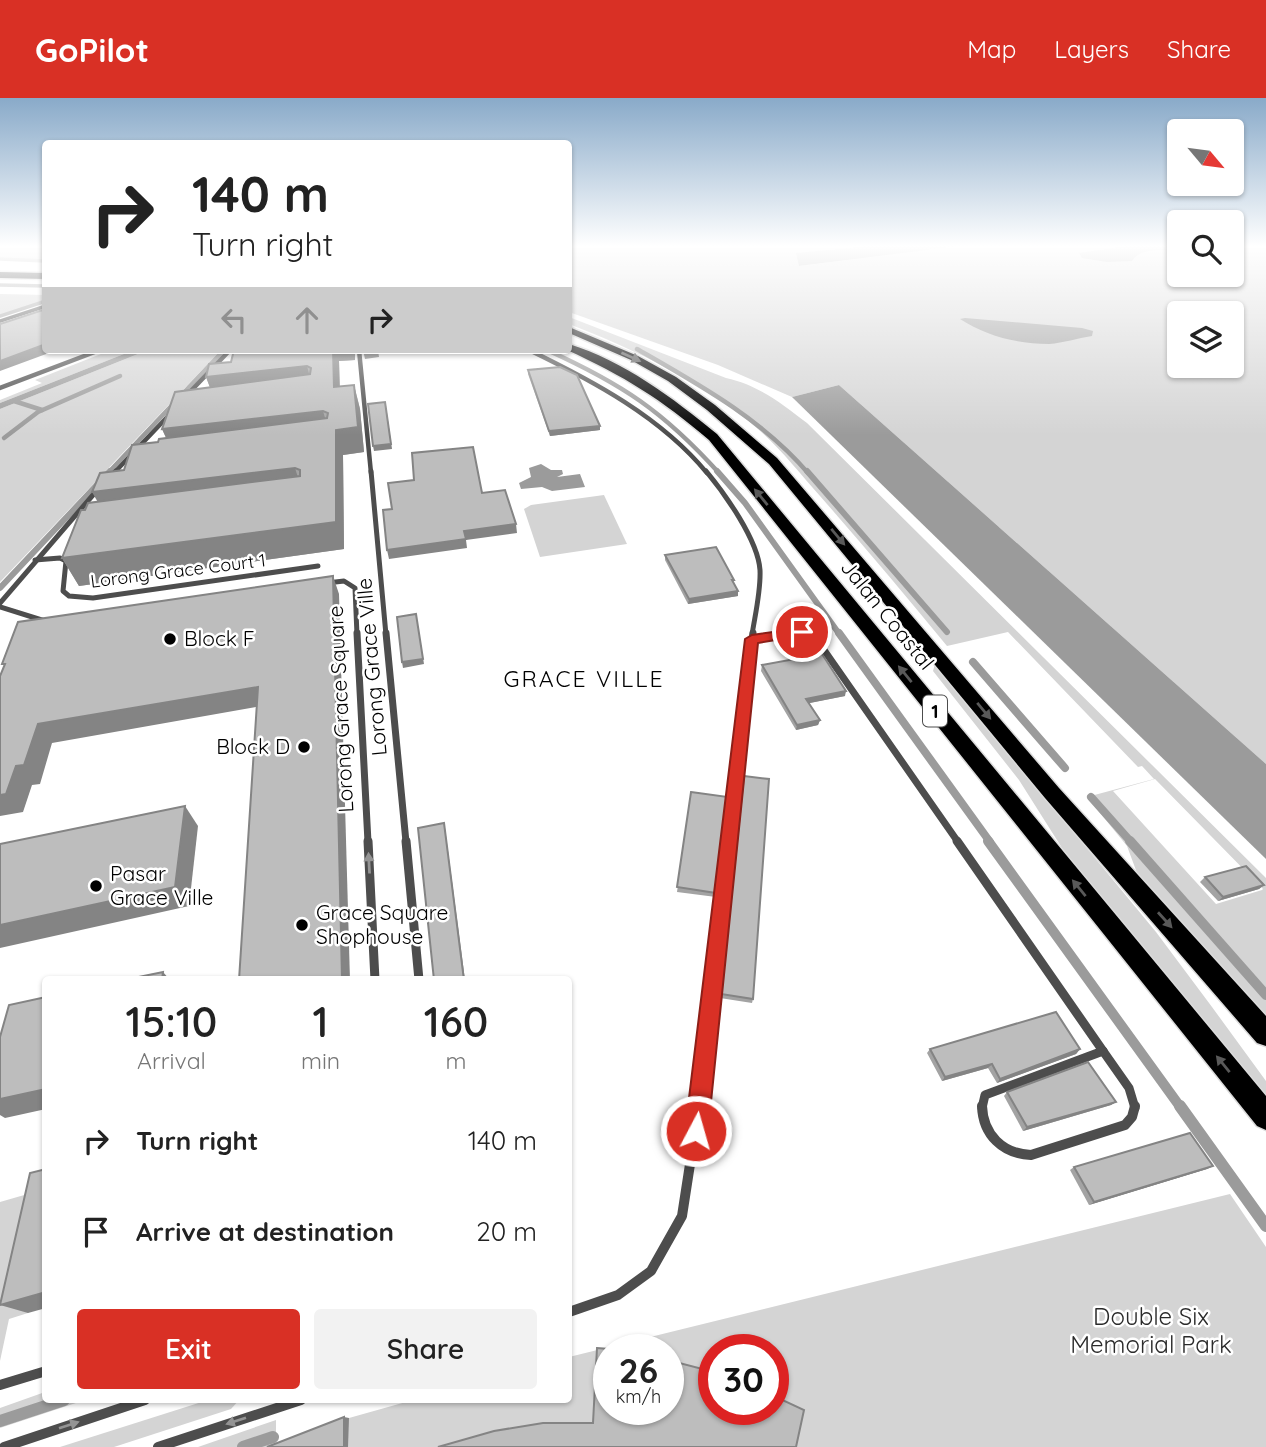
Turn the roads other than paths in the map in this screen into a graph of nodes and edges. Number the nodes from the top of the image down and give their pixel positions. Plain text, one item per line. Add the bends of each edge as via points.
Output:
1 (37, 309) edge
2 (0, 321) edge
3 (572, 331) edge
4 (572, 348) edge
5 (89, 354) edge
6 (226, 354) edge
7 (359, 354) edge
8 (537, 354) edge
9 (229, 364) edge
10 (215, 365) junction
11 (0, 388) edge
12 (134, 463) edge
13 (121, 465) junction
14 (75, 527) edge
15 (61, 529) junction
16 (35, 560) junction
17 (318, 566) dead end
18 (324, 584) edge
19 (0, 605) edge
20 (50, 621) edge
21 (752, 639) junction
22 (375, 976) edge
23 (419, 976) edge
24 (1266, 1034) edge
25 (1103, 1051) junction
26 (1266, 1117) edge
27 (572, 1311) edge
28 (42, 1372) edge
29 (0, 1385) edge
30 (136, 1403) edge
31 (285, 1403) edge
32 (4, 1447) edge
33 (158, 1447) edge

1 - 2 street
3 -> 24 highway, Jalan Coastal / 1 via 671,378 773,461 1052,793
26 -> 4 highway, Jalan Coastal / 1 via 713,437 670,401
5 - 11 street
6 - 10 street
7 - 23 street, Lorong Grace Ville
8 - 21 street via 646,416 727,495 760,569
9 - 10 street
10 - 13 street
12 - 13 street
13 - 15 street
14 - 15 street
15 - 16 street
16 - 17 street, Lorong Grace Court 1 via 66,561 63,591 69,596 93,598
16 - 19 street
22 -> 18 street, Lorong Grace Square via 355,588 344,581
19 - 20 street
21 - 25 street via 802,632 817,640
21 - 27 street via 696,1131 682,1216 652,1271 618,1296
25 - 25 street via 1135,1100 1133,1119 1031,1155 1021,1156 1000,1146 981,1114 985,1095
28 - 29 street
32 -> 30 street
31 -> 33 street

